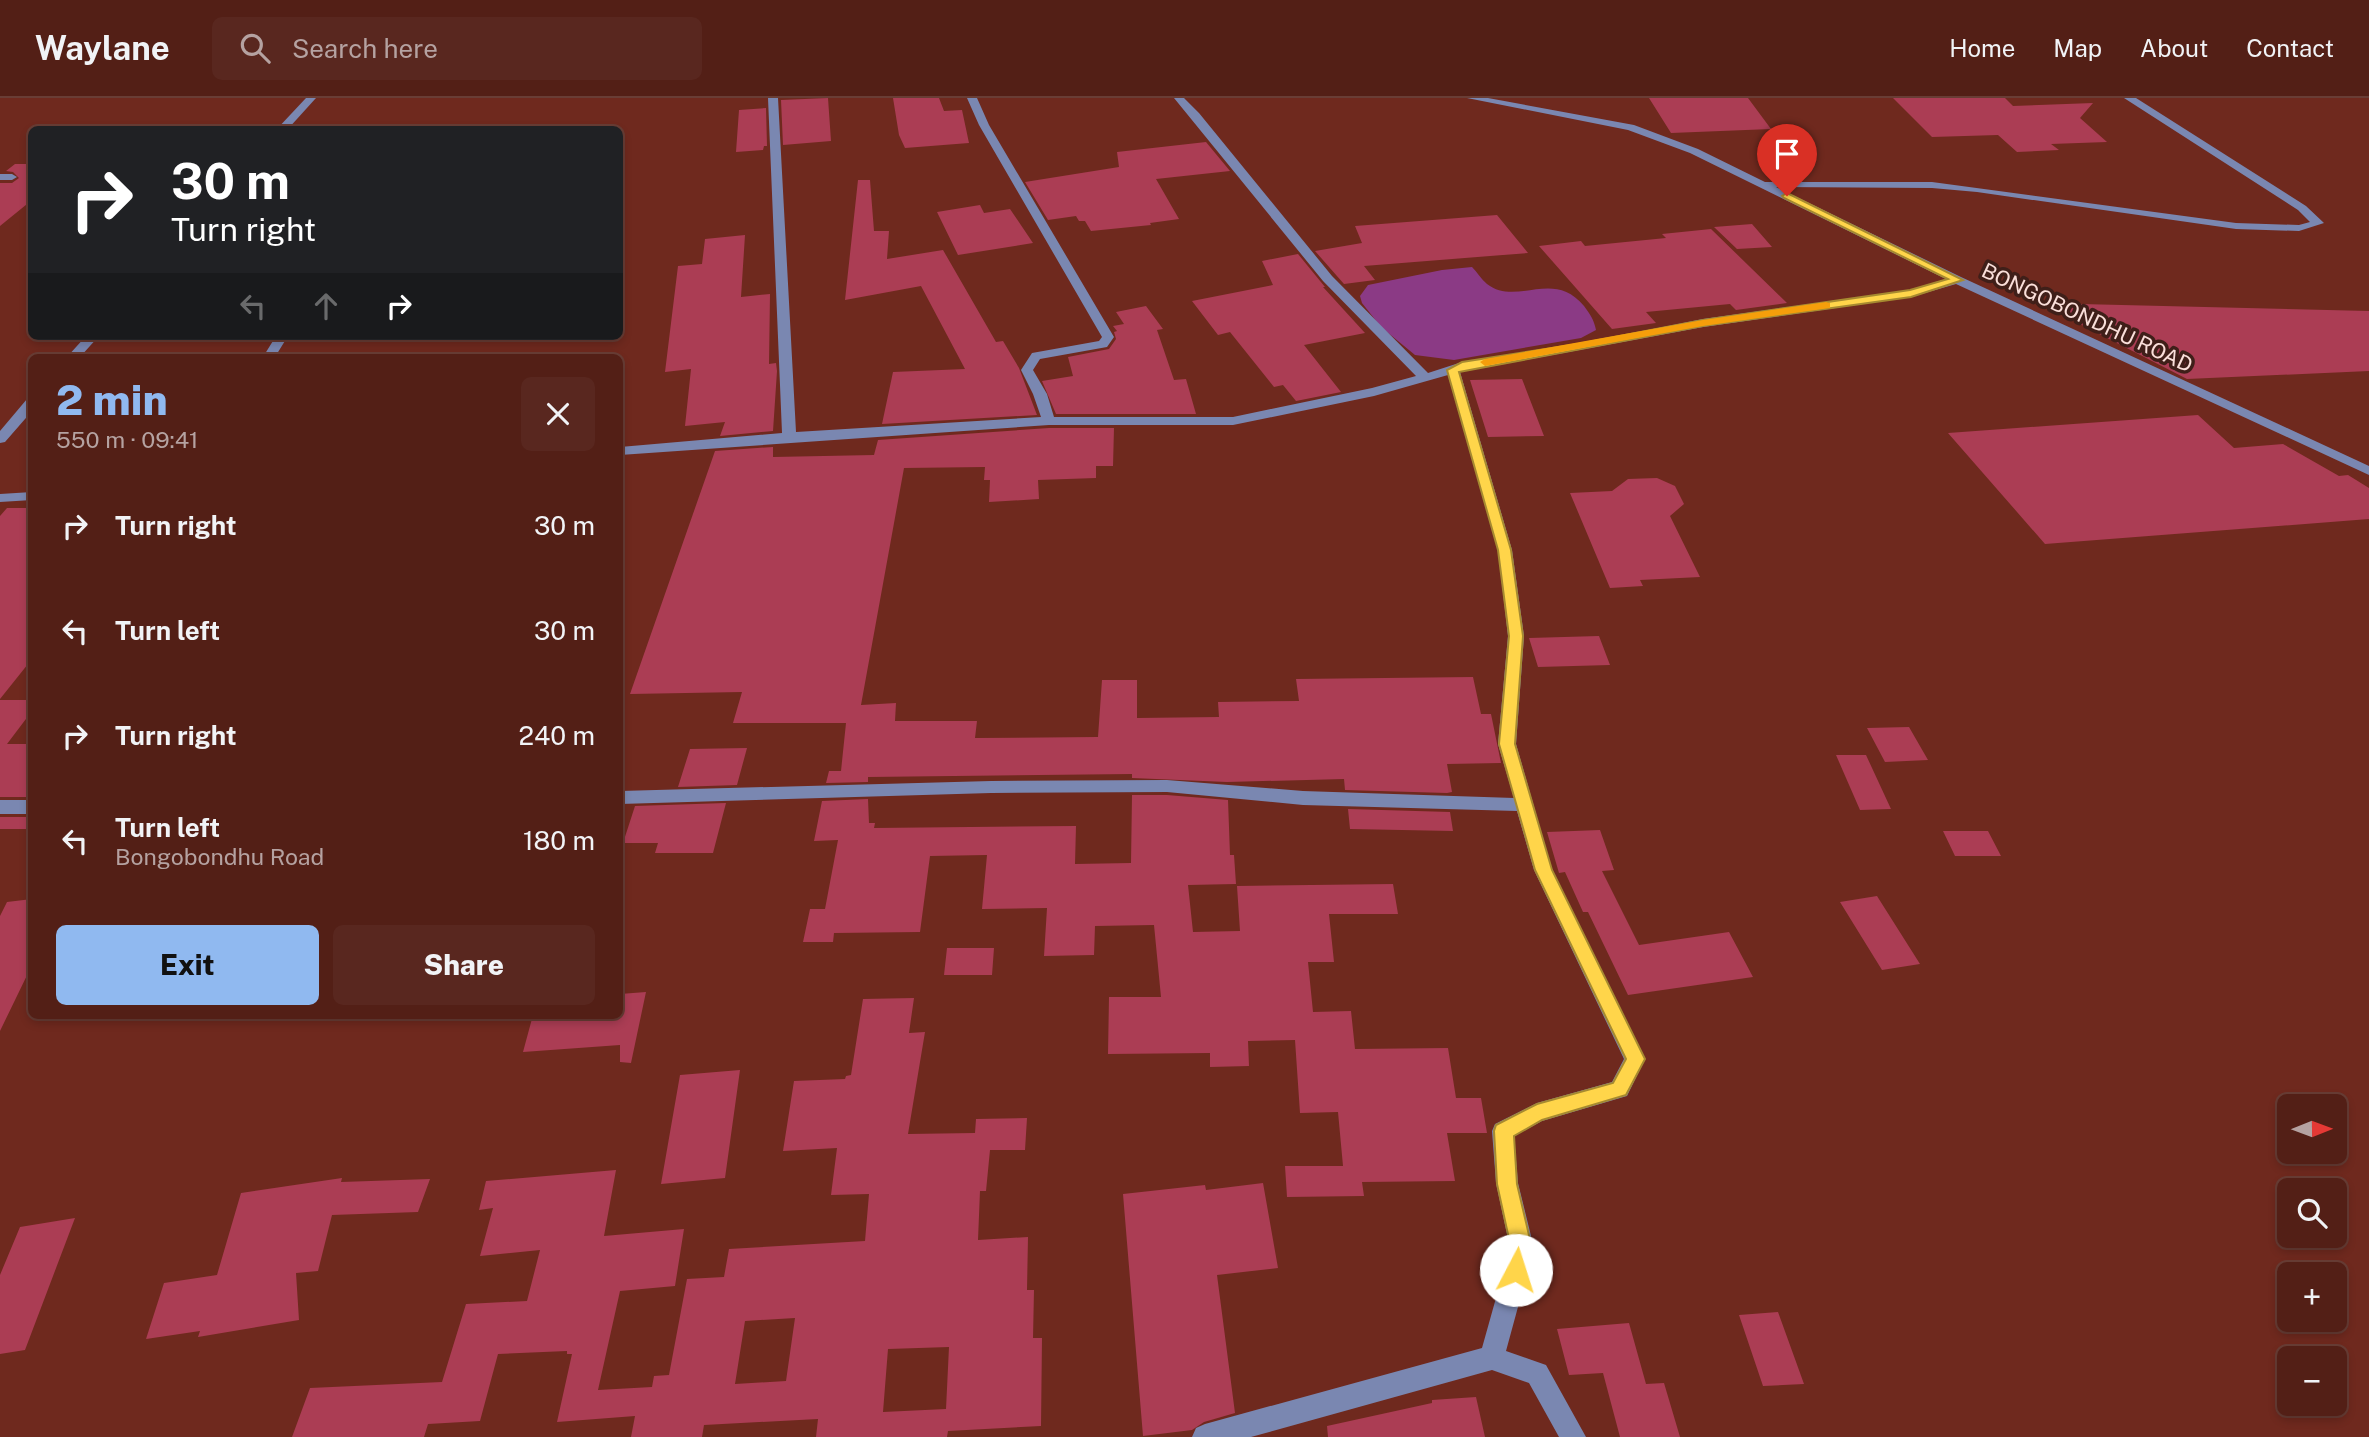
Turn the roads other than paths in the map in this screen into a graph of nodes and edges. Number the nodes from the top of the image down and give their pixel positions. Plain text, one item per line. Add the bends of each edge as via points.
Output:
1 (312, 98) edge
2 (773, 98) edge
3 (972, 98) edge
4 (1179, 98) edge
5 (1472, 98) edge
6 (2129, 98) edge
7 (285, 126) edge
8 (1763, 184) junction
9 (1957, 280) junction
10 (89, 340) edge
11 (76, 354) edge
12 (1453, 370) junction
13 (1426, 378) junction
14 (28, 407) edge
15 (1049, 421) junction
16 (789, 437) junction
17 (0, 439) edge
18 (623, 452) edge
19 (2369, 471) edge
20 (28, 496) edge
21 (0, 498) edge
22 (623, 796) edge
23 (1525, 805) junction
24 (0, 807) edge
25 (28, 807) edge
26 (1492, 1358) junction
27 (1205, 1437) edge
28 (1573, 1437) edge

1 - 7 street
2 - 16 street
3 - 15 street via 1108,337 1103,344 1037,356 1027,370
4 - 13 street via 1213,132 1338,290
5 - 8 street, BONGOBONDHU ROAD via 1561,109 1630,127
6 - 8 street via 2302,208 2318,223 2299,228 2235,226 1932,185
8 - 9 street, BONGOBONDHU ROAD
9 - 12 street via 1911,293 1703,323
9 - 19 street, BONGOBONDHU ROAD
10 - 11 street
12 - 13 street
12 - 23 street via 1504,550 1516,636 1507,744
13 - 15 street via 1233,421
14 - 17 street
15 - 16 street
16 - 18 street
20 - 21 street
22 - 23 street via 1167,786 1303,798
23 - 26 street via 1543,870 1635,1059 1619,1089 1537,1112 1503,1131 1507,1184 1522,1248
24 - 25 street
26 - 27 street
26 - 28 street via 1537,1374

